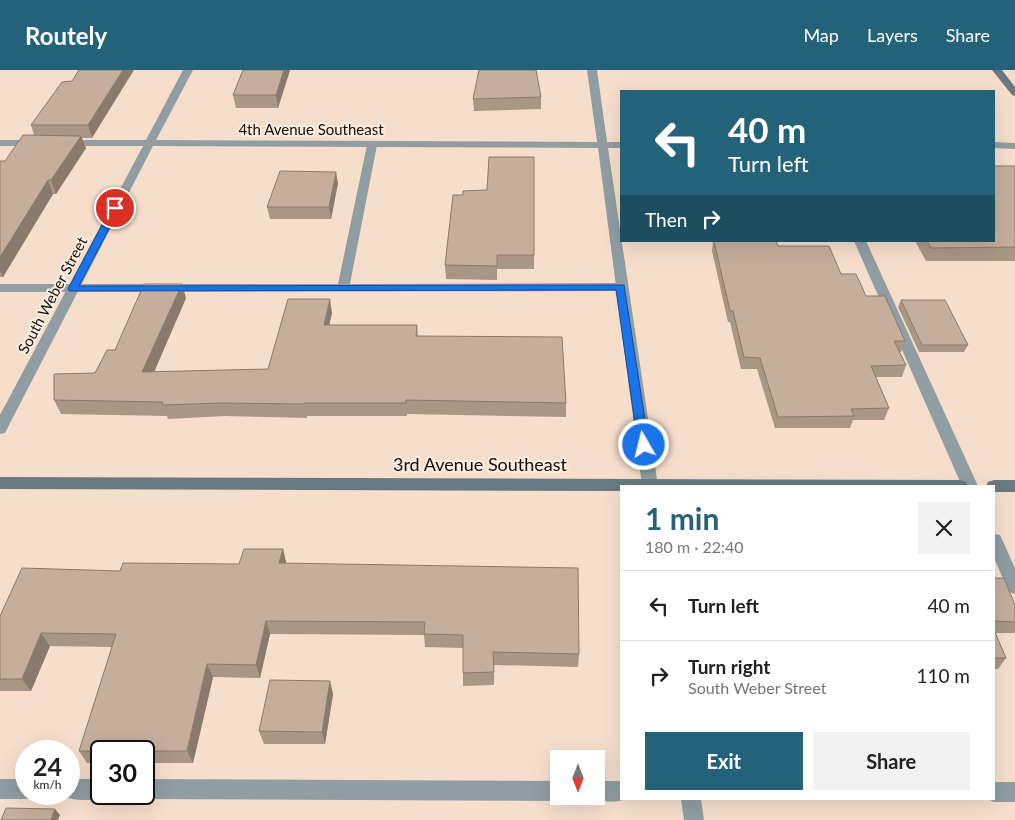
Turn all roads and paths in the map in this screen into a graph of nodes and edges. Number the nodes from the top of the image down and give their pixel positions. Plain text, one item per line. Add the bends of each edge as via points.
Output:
1 (188, 70) edge
2 (592, 70) edge
3 (997, 70) edge
4 (1015, 93) edge
5 (0, 143) edge
6 (150, 143) junction
7 (372, 145) junction
8 (602, 145) junction
9 (620, 145) edge
10 (995, 146) edge
11 (1015, 146) edge
12 (860, 242) edge
13 (621, 287) junction
14 (0, 288) edge
15 (343, 288) junction
16 (73, 289) junction
17 (0, 429) edge
18 (0, 483) edge
19 (650, 485) edge
20 (970, 485) edge
21 (995, 486) edge
22 (1015, 486) edge
23 (995, 542) edge
24 (1015, 587) edge
25 (0, 789) edge
26 (15, 789) edge
27 (155, 789) edge
28 (550, 790) edge
29 (605, 791) edge
30 (620, 791) edge
31 (995, 792) edge
32 (1015, 792) edge
33 (691, 800) edge
34 (694, 820) edge

1 - 6 street, South Weber Street
2 - 8 street
3 - 4 street
5 - 6 street, 4th Avenue Southeast
6 - 7 street, 4th Avenue Southeast
6 - 16 street, South Weber Street
7 - 8 street, 4th Avenue Southeast
7 - 15 street
8 - 9 street, 4th Avenue Southeast
8 - 13 street
10 - 11 street
12 - 20 street
13 - 15 street
13 - 19 street
14 - 16 street
15 - 16 street
16 - 17 street, South Weber Street
18 - 19 street, 3rd Avenue Southeast
21 - 22 street
23 - 24 street
25 - 26 street
27 - 28 street
29 - 30 street
31 - 32 street
33 - 34 street

